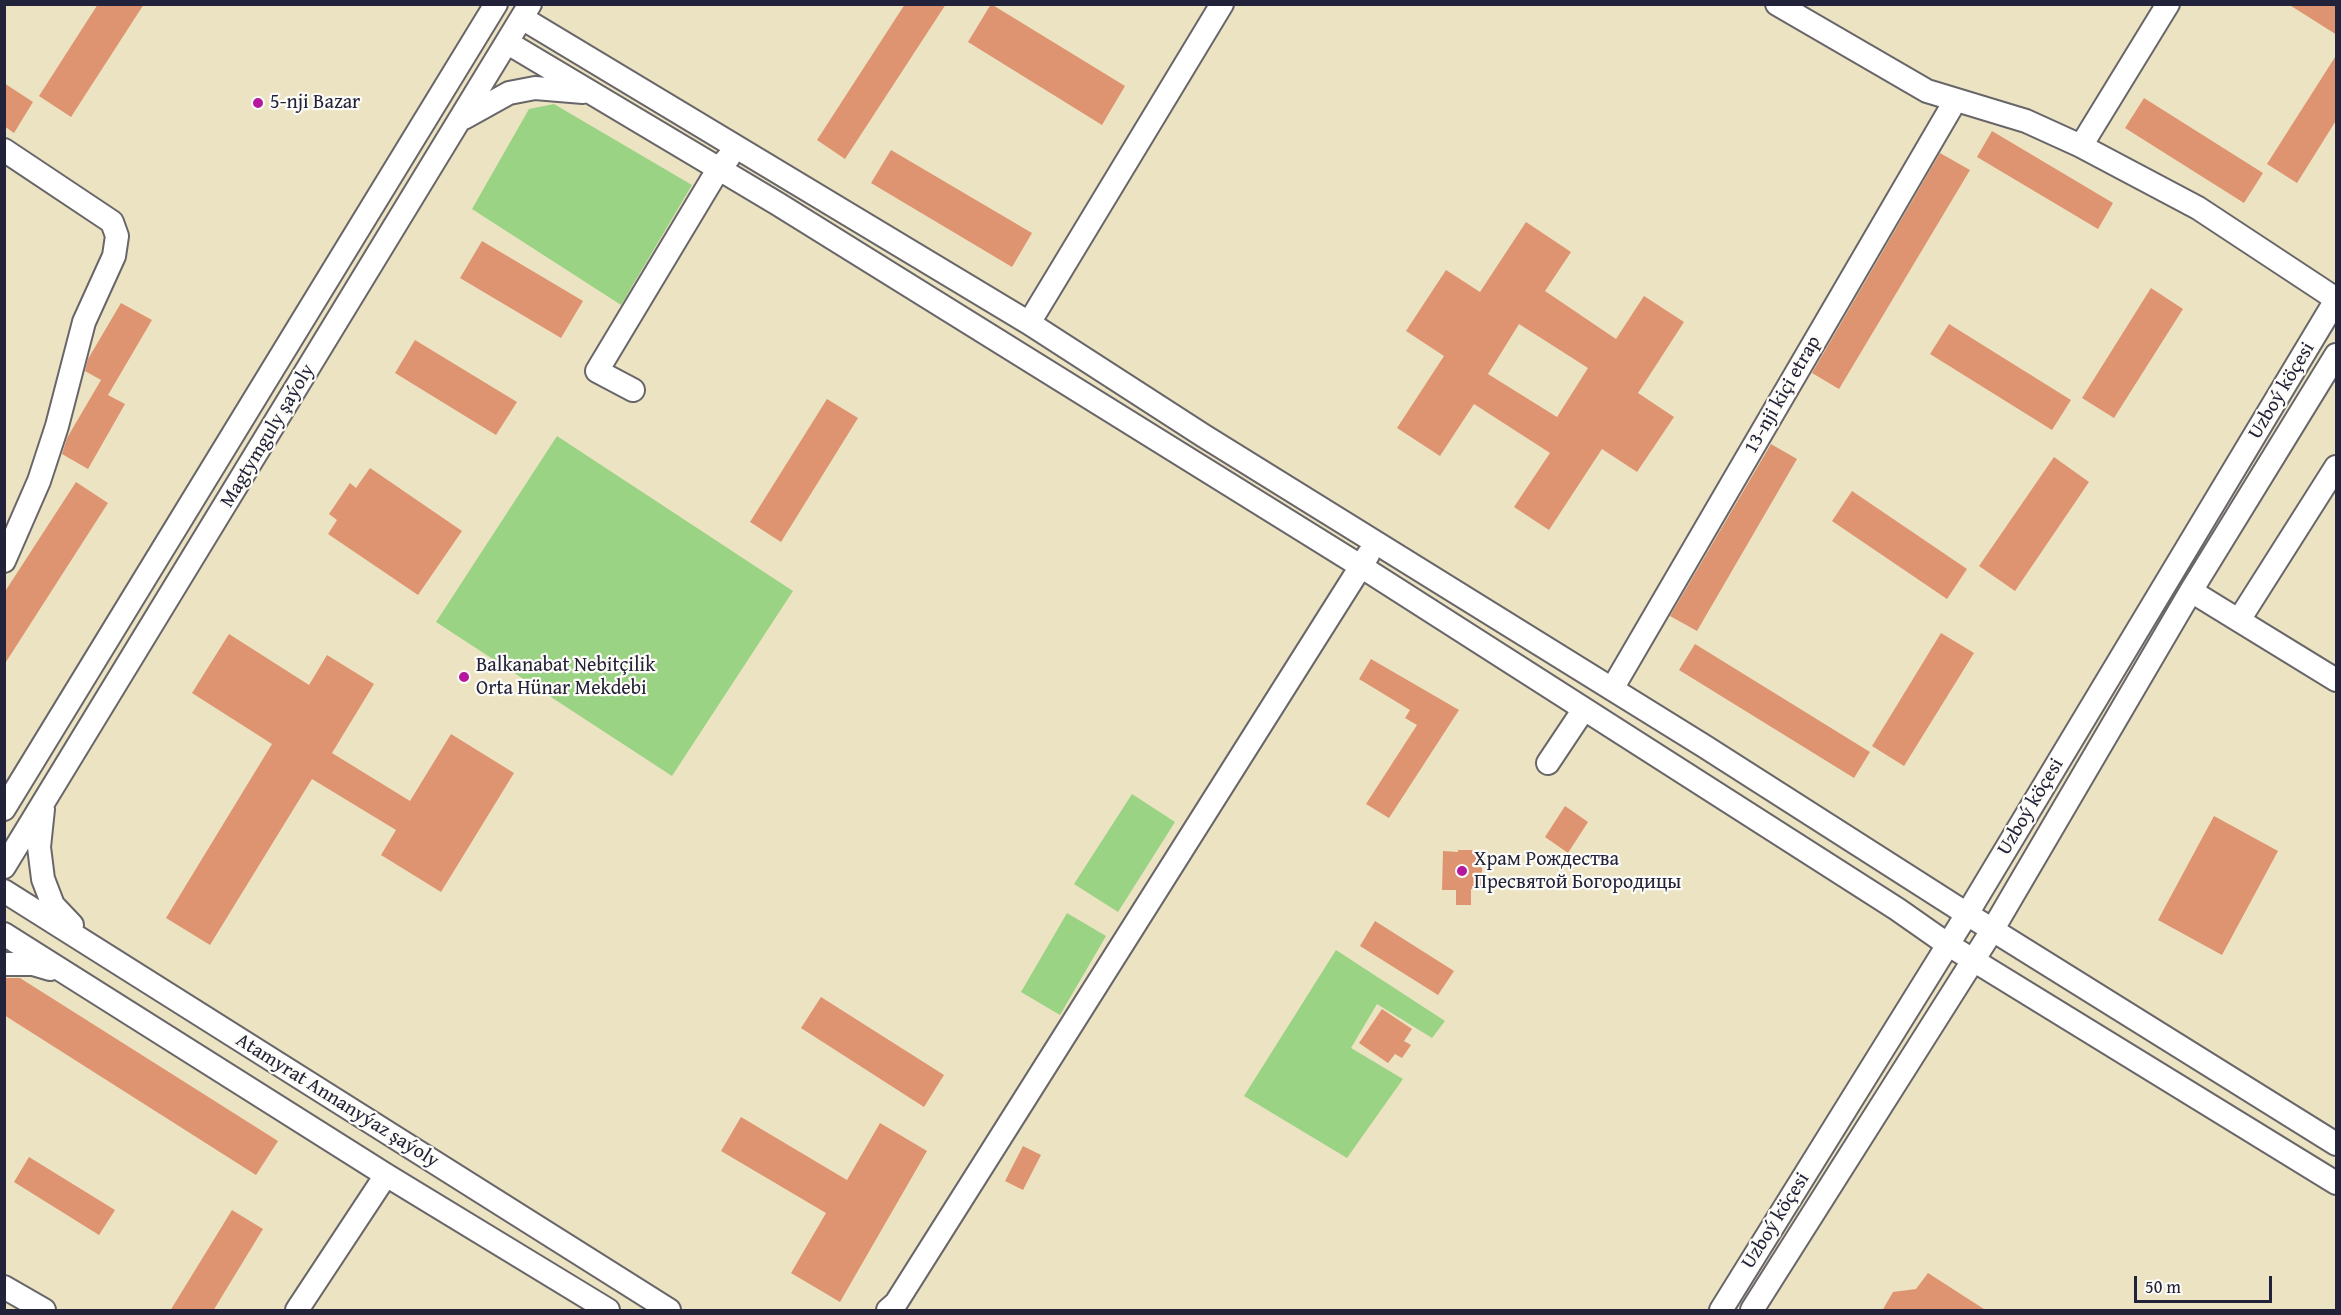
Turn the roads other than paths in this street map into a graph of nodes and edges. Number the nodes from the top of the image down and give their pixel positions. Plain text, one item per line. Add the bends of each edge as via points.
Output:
1 (1222, 4) edge
2 (1777, 4) edge
3 (2168, 4) edge
4 (492, 6) edge
5 (526, 11) edge
6 (508, 43) junction
7 (593, 94) junction
8 (1955, 101) junction
9 (460, 121) junction
10 (2080, 146) junction
11 (738, 147) junction
12 (4, 150) edge
13 (718, 168) junction
14 (2337, 300) edge
15 (1029, 324) junction
16 (2337, 355) edge
17 (633, 390) dead end
18 (2337, 466) edge
19 (1375, 542) junction
20 (4, 561) edge
21 (1362, 567) junction
22 (2191, 591) junction
23 (2239, 620) junction
24 (2337, 680) edge
25 (1612, 689) junction
26 (1584, 709) junction
27 (1548, 763) dead end
28 (13, 784) edge
29 (43, 803) junction
30 (4, 809) edge
31 (4, 867) edge
32 (4, 891) edge
33 (1967, 914) junction
34 (1993, 929) junction
35 (4, 934) edge
36 (1947, 944) junction
37 (92, 946) junction
38 (1973, 959) junction
39 (4, 964) edge
40 (66, 974) junction
41 (2337, 1144) edge
42 (386, 1175) junction
43 (2337, 1183) edge
44 (4, 1287) edge
45 (44, 1311) edge
46 (297, 1311) edge
47 (608, 1311) edge
48 (669, 1311) edge
49 (888, 1311) edge
50 (1721, 1311) edge
51 (1752, 1311) edge

1 - 15 street
2 - 8 street via 1927,91
3 - 10 street
4 - 28 street, Magtymguly şaýoly
5 - 6 street, Magtymguly şaýoly
5 - 11 street
6 - 7 street
6 - 9 street, Magtymguly şaýoly
7 - 9 street via 535,88 510,93
7 - 13 street
8 - 10 street via 2026,121
8 - 25 street, 13-nji kiçi etrap
9 - 29 street, Magtymguly şaýoly
10 - 14 street via 2199,208
11 - 13 street
11 - 15 street
12 - 20 street via 112,222 117,236 114,256 84,322 39,481
13 - 17 street via 597,371
13 - 21 street
14 - 33 street, Uzboý köçesi
15 - 19 street
16 - 22 street, Uzboý köçesi
18 - 23 street
19 - 21 street
19 - 25 street
21 - 26 street
21 - 49 street
22 - 23 street
22 - 34 street, Uzboý köçesi
23 - 24 street
25 - 33 street
26 - 27 street
26 - 36 street
28 - 30 street, Magtymguly şaýoly
29 - 31 street, Magtymguly şaýoly
29 - 37 street via 39,847 43,879 53,905
32 - 37 street, Atamyrat Annanyýaz şaýoly
33 - 34 street
33 - 36 street, Uzboý köçesi
34 - 38 street, Uzboý köçesi
34 - 41 street
35 - 40 street, Atamyrat Annanyýaz şaýoly
36 - 38 street
36 - 50 street, Uzboý köçesi
37 - 48 street, Atamyrat Annanyýaz şaýoly
38 - 43 street
38 - 51 street, Uzboý köçesi
39 - 40 street via 33,964
40 - 42 street, Atamyrat Annanyýaz şaýoly
42 - 46 street
42 - 47 street, Atamyrat Annanyýaz şaýoly
44 - 45 street

